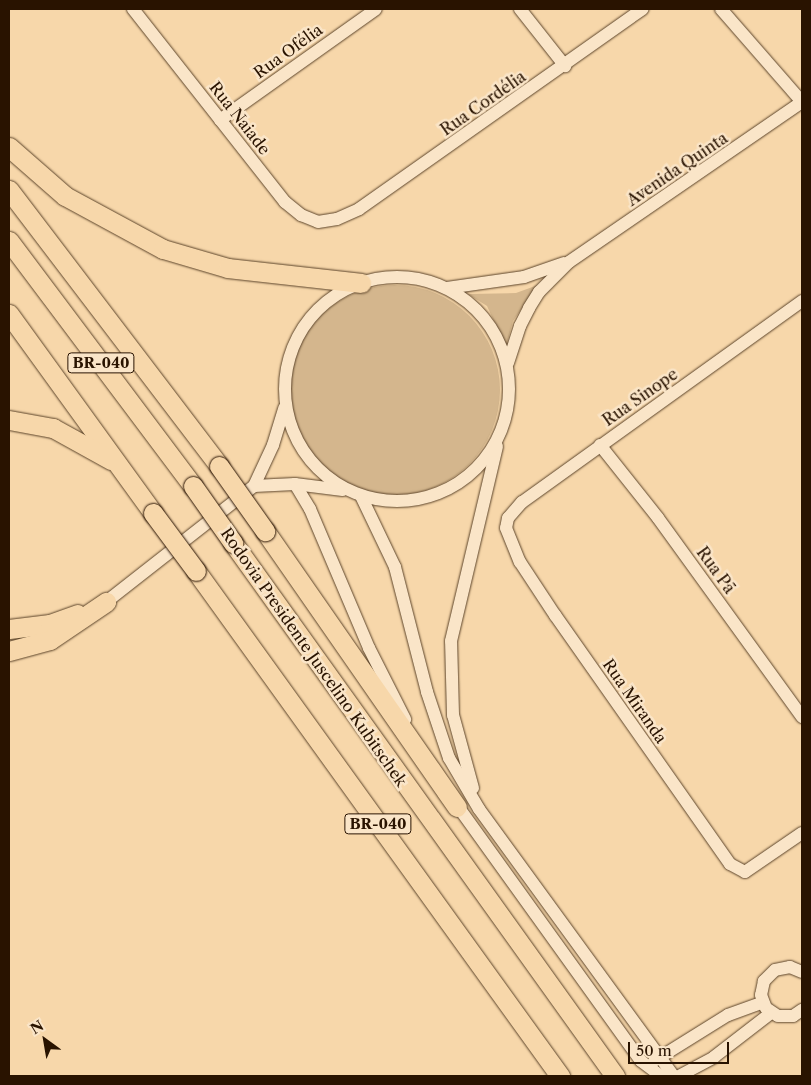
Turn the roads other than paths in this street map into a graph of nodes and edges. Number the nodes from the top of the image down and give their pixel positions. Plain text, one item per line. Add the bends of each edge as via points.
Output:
1 (133, 9) edge
2 (376, 9) edge
3 (520, 9) edge
4 (643, 9) edge
5 (720, 9) edge
6 (565, 66) junction
7 (802, 102) edge
8 (220, 120) junction
9 (9, 147) edge
10 (9, 190) edge
11 (337, 218) joint
12 (9, 240) edge
13 (569, 262) junction
14 (361, 282) junction
15 (447, 288) junction
16 (802, 302) edge
17 (9, 314) edge
18 (508, 364) junction
19 (285, 405) junction
20 (9, 420) edge
21 (498, 441) junction
22 (600, 445) junction
23 (121, 468) junction
24 (295, 484) junction
25 (254, 486) junction
26 (348, 491) junction
27 (361, 496) junction
28 (506, 528) joint
29 (106, 602) junction
30 (9, 629) edge
31 (9, 651) edge
32 (802, 717) edge
33 (457, 807) junction
34 (479, 809) junction
35 (802, 833) edge
36 (802, 972) edge
37 (763, 1002) junction
38 (802, 1010) edge
39 (771, 1013) junction
40 (660, 1057) junction
41 (646, 1066) junction
42 (560, 1076) edge
43 (615, 1076) edge
44 (661, 1076) edge
45 (674, 1076) edge
46 (679, 1076) edge

1 - 8 street, Rua Naiade
2 - 8 street, Rua Ofélia
3 - 6 street
4 - 6 street, Rua Cordélia
5 - 7 street
6 - 11 street, Rua Cordélia via 358,209
7 - 13 street, Avenida Quinta
8 - 11 street, Rua Naiade via 285,202 301,215 318,222
9 - 14 highway via 65,196 163,249 228,268
10 - 33 highway, bridge via 219,466
12 - 43 highway, Rodovia Presidente Juscelino Kubitschek / BR-040, bridge via 193,486
13 - 15 street, Avenida Quinta via 524,277
13 - 18 street, Avenida Quinta via 539,292 529,308
14 - 15 street via 419,278
14 - 19 street via 333,296 310,318 294,344 285,374
15 - 18 street via 475,306 496,332
16 - 22 street, Rua Sinope
17 - 23 highway, BR-040
18 - 21 street via 510,403
19 - 25 street via 273,445
19 - 26 street via 291,430 303,452 318,471
20 - 23 highway via 53,428 75,438
21 - 27 street via 479,467 454,487 424,499 392,502
21 - 34 street via 451,641 453,716
22 - 28 street, Rua Sinope via 522,502 508,518
22 - 32 street, Rua Pã via 658,518
23 - 42 highway, BR-040, bridge
24 - 25 street
24 - 26 street
24 - 33 street via 314,517 369,648 403,716
25 - 29 street
26 - 27 street
27 - 34 street via 395,567 449,758
28 - 35 street, Rua Miranda via 520,562 535,585 714,844 738,870 745,872 756,867
29 - 30 highway via 50,624
29 - 31 highway via 50,640
33 - 41 street
34 - 40 street
36 - 37 street via 782,968 769,975 762,988
37 - 39 street
37 - 40 street via 728,1015
38 - 39 street via 785,1017
39 - 46 street via 714,1057
40 - 41 street
40 - 45 street
41 - 44 street

